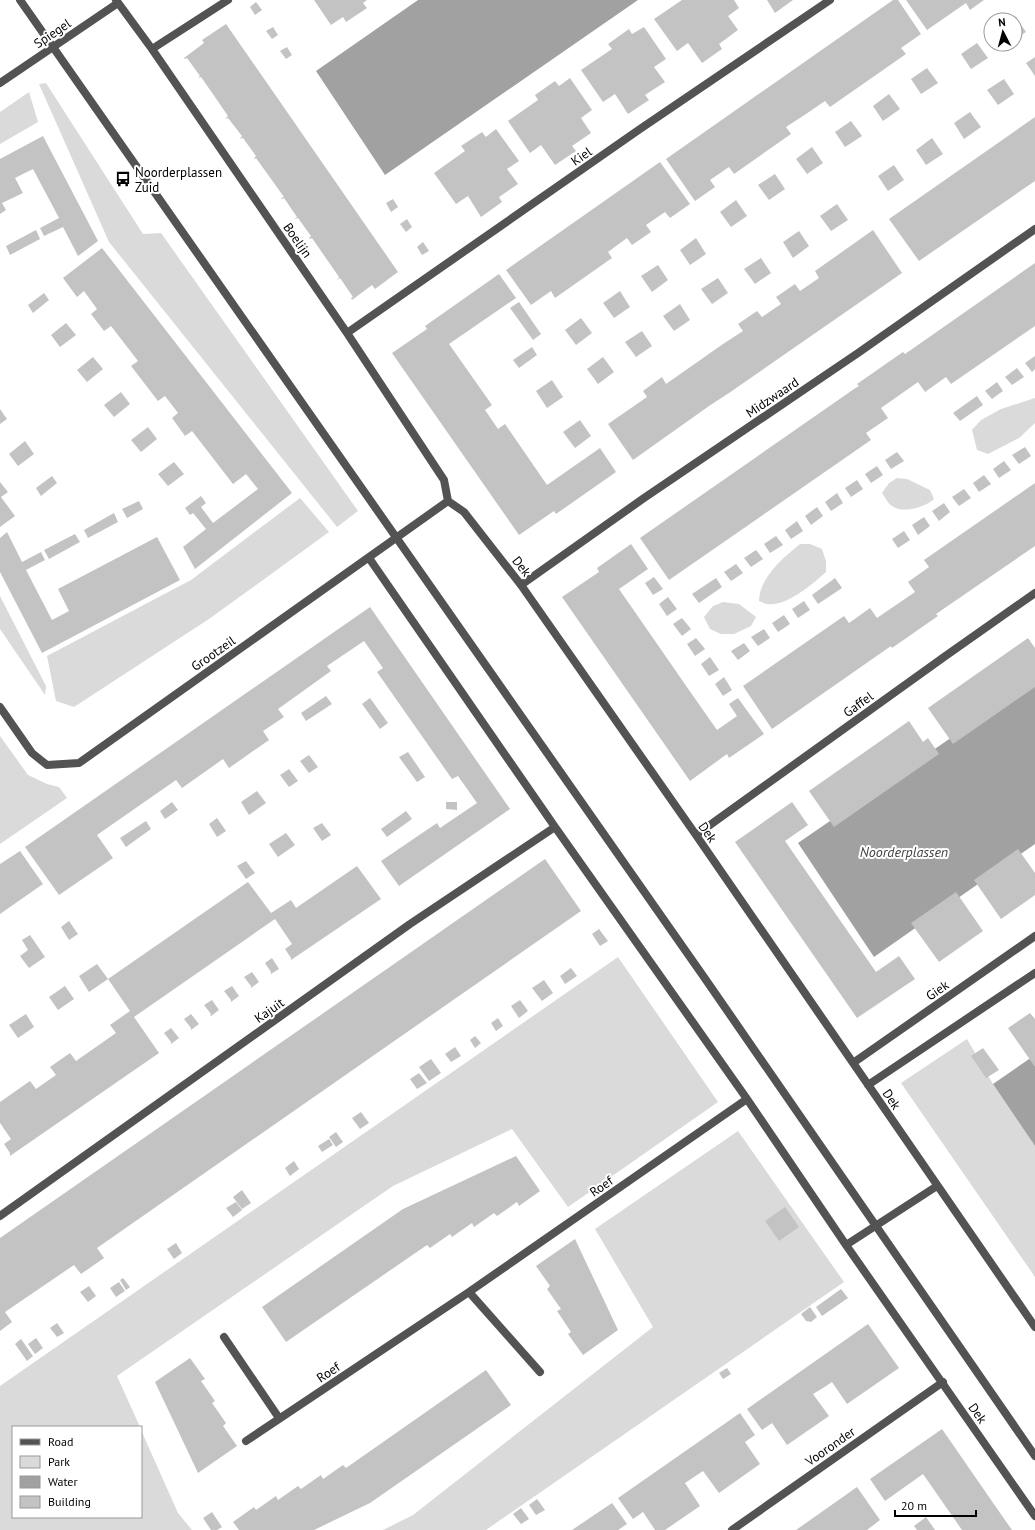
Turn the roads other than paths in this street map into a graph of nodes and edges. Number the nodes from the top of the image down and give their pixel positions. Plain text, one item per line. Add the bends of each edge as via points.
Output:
1 (20, 0) edge
2 (228, 0) edge
3 (830, 0) edge
4 (117, 1) edge
5 (53, 46) junction
6 (152, 49) junction
7 (0, 83) edge
8 (1035, 229) edge
9 (347, 333) junction
10 (448, 501) junction
11 (397, 537) junction
12 (369, 558) junction
13 (521, 585) junction
14 (1035, 593) edge
15 (0, 707) edge
16 (555, 827) junction
17 (696, 835) junction
18 (1035, 936) edge
19 (1035, 973) edge
20 (852, 1064) junction
21 (868, 1086) junction
22 (747, 1099) junction
23 (937, 1186) junction
24 (0, 1216) edge
25 (876, 1225) junction
26 (846, 1245) junction
27 (469, 1292) junction
28 (1035, 1327) edge
29 (224, 1337) dead end
30 (540, 1372) dead end
31 (942, 1382) junction
32 (279, 1418) junction
33 (246, 1441) dead end
34 (1035, 1456) edge
35 (1035, 1516) edge
36 (732, 1530) edge

1 - 5 street
2 - 6 street
3 - 9 street, Kiel
4 - 5 street, Spiegel
4 - 6 street, Boelijn
5 - 7 street, Spiegel
5 - 11 street
6 - 9 street, Boelijn
8 - 13 street, Midzwaard
9 - 10 street, Boelijn via 444,480
10 - 11 street, Grootzeil
10 - 13 street, Dek via 464,512
11 - 12 street, Grootzeil
11 - 25 street
12 - 15 street, Grootzeil via 78,763 47,765 32,753
12 - 16 street, Dek
13 - 17 street, Dek
14 - 17 street, Gaffel
16 - 22 street, Dek
16 - 24 street, Kajuit via 410,924
17 - 20 street, Dek
18 - 20 street, Giek
19 - 21 street
20 - 21 street, Dek
21 - 23 street, Dek
22 - 26 street, Dek
22 - 27 street, Roef
23 - 25 street
23 - 28 street, Dek
25 - 26 street
25 - 34 street
26 - 31 street, Dek
27 - 30 street
27 - 32 street, Roef
29 - 32 street
31 - 35 street, Dek
31 - 36 street, Vooronder
32 - 33 street, Roef

